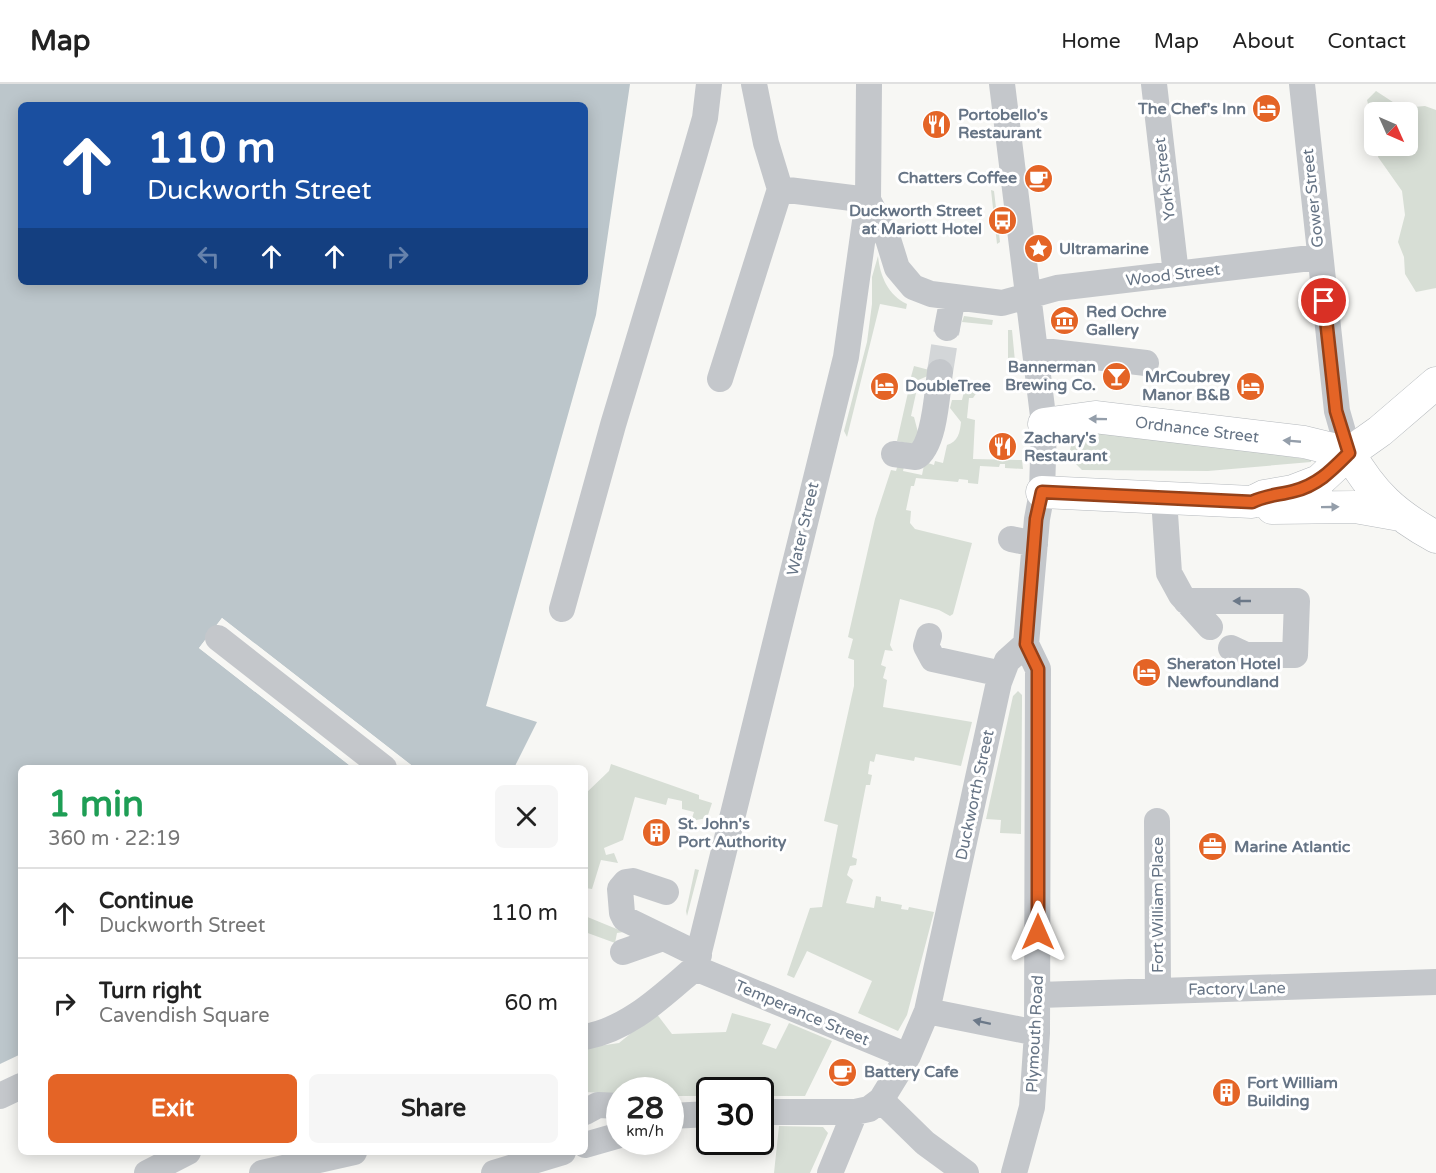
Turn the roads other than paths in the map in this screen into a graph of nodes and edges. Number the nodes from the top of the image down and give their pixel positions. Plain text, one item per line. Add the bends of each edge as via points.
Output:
1 (709, 84) edge
2 (754, 84) edge
3 (868, 84) edge
4 (1002, 84) edge
5 (1154, 84) edge
6 (1302, 84) edge
7 (780, 189) junction
8 (868, 200) junction
9 (1319, 257) junction
10 (1176, 274) junction
11 (1029, 296) junction
12 (952, 297) junction
13 (947, 328) tunnel mouth
14 (1035, 350) junction
15 (1146, 363) dead end
16 (940, 372) tunnel mouth
17 (720, 379) dead end
18 (1436, 383) edge
19 (1044, 424) junction
20 (1349, 453) junction
21 (894, 454) dead end
22 (1042, 492) junction
23 (1164, 499) junction
24 (1252, 502) junction
25 (1400, 515) junction
26 (1436, 537) edge
27 (1186, 601) junction
28 (562, 609) dead end
29 (1210, 627) dead end
30 (929, 636) dead end
31 (218, 638) dead end
32 (1026, 644) junction
33 (1231, 648) dead end
34 (1002, 674) junction
35 (380, 765) edge
36 (1157, 821) dead end
37 (666, 892) dead end
38 (663, 938) junction
39 (623, 952) dead end
40 (697, 962) junction
41 (1436, 981) edge
42 (1158, 990) junction
43 (1039, 995) junction
44 (927, 1011) junction
45 (1037, 1033) junction
46 (588, 1036) edge
47 (908, 1056) junction
48 (18, 1087) edge
49 (0, 1096) edge
50 (881, 1100) junction
51 (774, 1112) edge
52 (855, 1112) junction
53 (606, 1139) edge
54 (588, 1144) edge
55 (182, 1155) edge
56 (341, 1155) edge
57 (553, 1155) edge
58 (147, 1173) edge
59 (262, 1173) edge
60 (495, 1173) edge
61 (830, 1173) edge
62 (966, 1173) edge
63 (1014, 1173) edge

1 - 28 street via 705,118
2 - 7 street
3 - 8 street, Water Street
4 - 11 street
5 - 10 street, York Street
6 - 9 street, Gower Street
7 - 8 street
7 - 17 street
8 - 12 street, Wood Street via 905,279 921,291
8 - 40 street, Water Street via 836,440
9 - 10 street, Wood Street
9 - 20 street, Gower Street via 1336,411
10 - 11 street, Wood Street via 1057,288
11 - 12 street, Wood Street via 1002,303
11 - 14 street
12 - 13 street
14 - 15 street
14 - 19 street
16 - 21 street via 925,448 916,457
18 - 20 main road
20 -> 19 main road, Ordnance Street via 1304,442 1095,417
19 - 22 street
20 - 24 main road via 1319,481
20 - 25 main road via 1368,485
22 - 23 main road
22 - 32 street via 1023,536
23 - 24 main road
23 - 27 street via 1169,573
24 -> 25 main road via 1263,508 1337,506
25 - 26 main road
27 - 29 street
33 -> 27 street via 1246,655 1295,655 1297,601
30 - 34 street via 926,646 933,659
31 - 35 street
32 - 34 street, Duckworth Street via 1007,661
32 - 43 street, Plymouth Road via 1038,669
34 - 44 street, Duckworth Street
36 - 42 street, Fort William Place
37 - 38 street, Temperance Street via 633,881 622,885 620,894 625,919
38 - 39 street
38 - 40 street, Temperance Street
40 - 46 street via 634,1018 605,1033
40 - 47 street, Temperance Street
41 - 42 street, Factory Lane
42 - 43 street, Factory Lane
43 - 45 street, Plymouth Road
45 -> 44 street
44 - 47 street, Duckworth Street
45 - 63 street, Plymouth Road via 1032,1107
47 - 50 street, Duckworth Street
48 - 49 street
50 - 52 street via 869,1109
50 - 62 street via 925,1143
51 - 52 street
52 - 61 street
53 - 54 street
55 - 58 street
56 - 59 street
57 - 60 street

